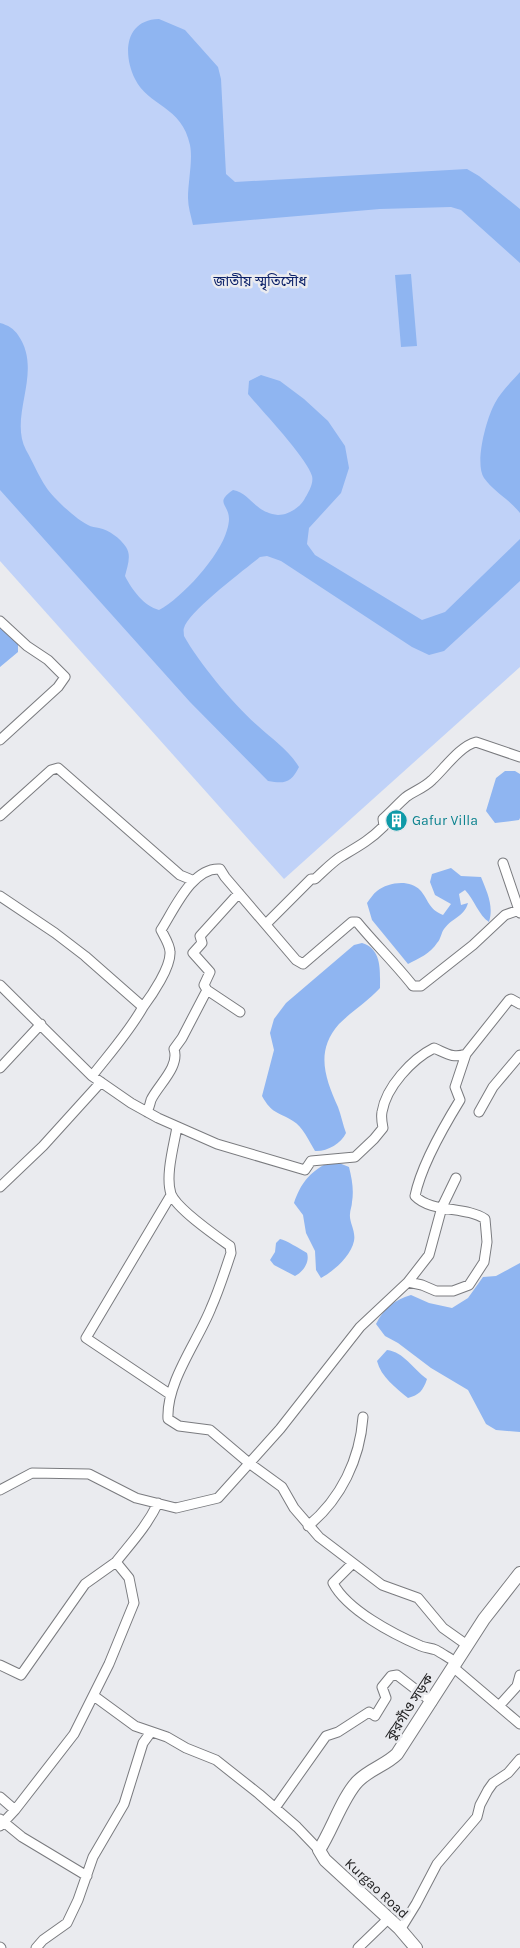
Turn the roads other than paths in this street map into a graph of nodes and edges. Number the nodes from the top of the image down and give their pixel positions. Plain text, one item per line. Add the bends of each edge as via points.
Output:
1 (0, 621) edge
2 (0, 740) edge
3 (520, 757) edge
4 (0, 816) edge
5 (503, 863) dead end
6 (192, 880) junction
7 (239, 893) junction
8 (0, 896) edge
9 (520, 911) edge
10 (266, 924) junction
11 (0, 984) edge
12 (207, 990) junction
13 (520, 1004) edge
14 (143, 1007) junction
15 (240, 1012) dead end
16 (41, 1024) junction
17 (466, 1054) junction
18 (520, 1055) edge
19 (0, 1068) edge
20 (92, 1076) junction
21 (101, 1082) junction
22 (148, 1112) junction
23 (479, 1112) dead end
24 (177, 1127) junction
25 (456, 1178) dead end
26 (0, 1187) edge
27 (172, 1195) junction
28 (442, 1207) junction
29 (408, 1282) junction
30 (172, 1396) junction
31 (363, 1417) dead end
32 (249, 1463) junction
33 (0, 1490) edge
34 (158, 1504) junction
35 (308, 1526) junction
36 (116, 1562) junction
37 (353, 1563) junction
38 (520, 1573) edge
39 (467, 1645) junction
40 (454, 1665) junction
41 (0, 1666) edge
42 (520, 1675) edge
43 (94, 1696) junction
44 (432, 1702) junction
45 (499, 1706) junction
46 (520, 1724) edge
47 (151, 1732) junction
48 (520, 1759) edge
49 (0, 1797) edge
50 (276, 1808) junction
51 (15, 1810) junction
52 (1, 1823) edge
53 (319, 1850) junction
54 (87, 1876) junction
55 (388, 1919) junction
56 (400, 1930) junction
57 (36, 1948) edge
58 (358, 1948) edge
59 (416, 1948) edge

1 - 2 street via 65,676 58,687
3 - 10 street via 471,743 432,780 390,812 383,819 384,826 375,835 311,879
4 - 6 street via 50,770 58,768 180,875
5 - 9 street
6 - 7 street via 212,868 220,869
6 - 14 street via 161,930 170,950 170,961
7 - 10 street
7 - 12 street via 200,936 202,943 193,953 210,972 204,985
8 - 14 street via 70,944
9 - 10 street via 505,915 421,986 413,986 357,922 352,922 303,964
11 - 16 street
12 - 15 street
12 - 22 street via 174,1049 170,1070 151,1099
13 - 17 street via 509,1000
14 - 20 street
16 - 19 street
16 - 20 street
17 - 24 street via 451,1056 434,1048 423,1053 392,1086 382,1113 383,1128 374,1139 355,1156 311,1161 306,1170 216,1144
17 - 28 street via 455,1087 460,1100 417,1184 415,1196 420,1201
18 - 23 street via 493,1087
20 - 21 street
21 - 22 street
21 - 26 street via 43,1146
22 - 24 street
24 - 27 street via 170,1182
25 - 28 street
27 - 30 street via 184,1210 230,1246 231,1253 211,1309
27 - 30 street via 86,1338
28 - 29 street via 429,1255
28 - 29 street via 476,1213 485,1219 487,1242 484,1262 469,1285 453,1291 436,1291
29 - 32 street via 360,1327 280,1429
30 - 32 street via 168,1418 179,1426 210,1430
31 - 35 street via 359,1451 342,1486 332,1504
32 - 34 street via 218,1498 176,1508
32 - 35 street via 282,1487
33 - 34 street via 32,1473 89,1474 136,1498
34 - 36 street via 140,1534
35 - 37 street
36 - 41 street via 85,1584 21,1675
36 - 43 street via 129,1578 134,1603
37 - 39 street via 382,1585 418,1598 442,1628
37 - 40 street via 333,1583 339,1595 382,1626 421,1646 434,1649
38 - 39 street, কুরগাঁও সড়ক
39 - 40 street, কুরগাঁও সড়ক
40 - 44 street, কুরগাঁও সড়ক
40 - 45 street
42 - 45 street via 517,1686
43 - 47 street via 135,1726
43 - 51 street via 74,1734
44 - 50 street via 397,1675 391,1676 382,1687 386,1698 375,1716 369,1712 326,1736
44 - 53 street, কুরগাঁও সড়ক via 392,1760 357,1782
45 - 46 street
47 - 50 street via 216,1760
47 - 54 street via 143,1743 124,1804 93,1857
48 - 56 street via 488,1790 477,1817 437,1864
49 - 51 street
50 - 53 street
51 - 52 street
52 - 54 street
53 - 55 street, Kurgao Road via 325,1860
54 - 57 street via 67,1922
55 - 56 street, Kurgao Road
55 - 58 street
56 - 59 street, Kurgao Road

